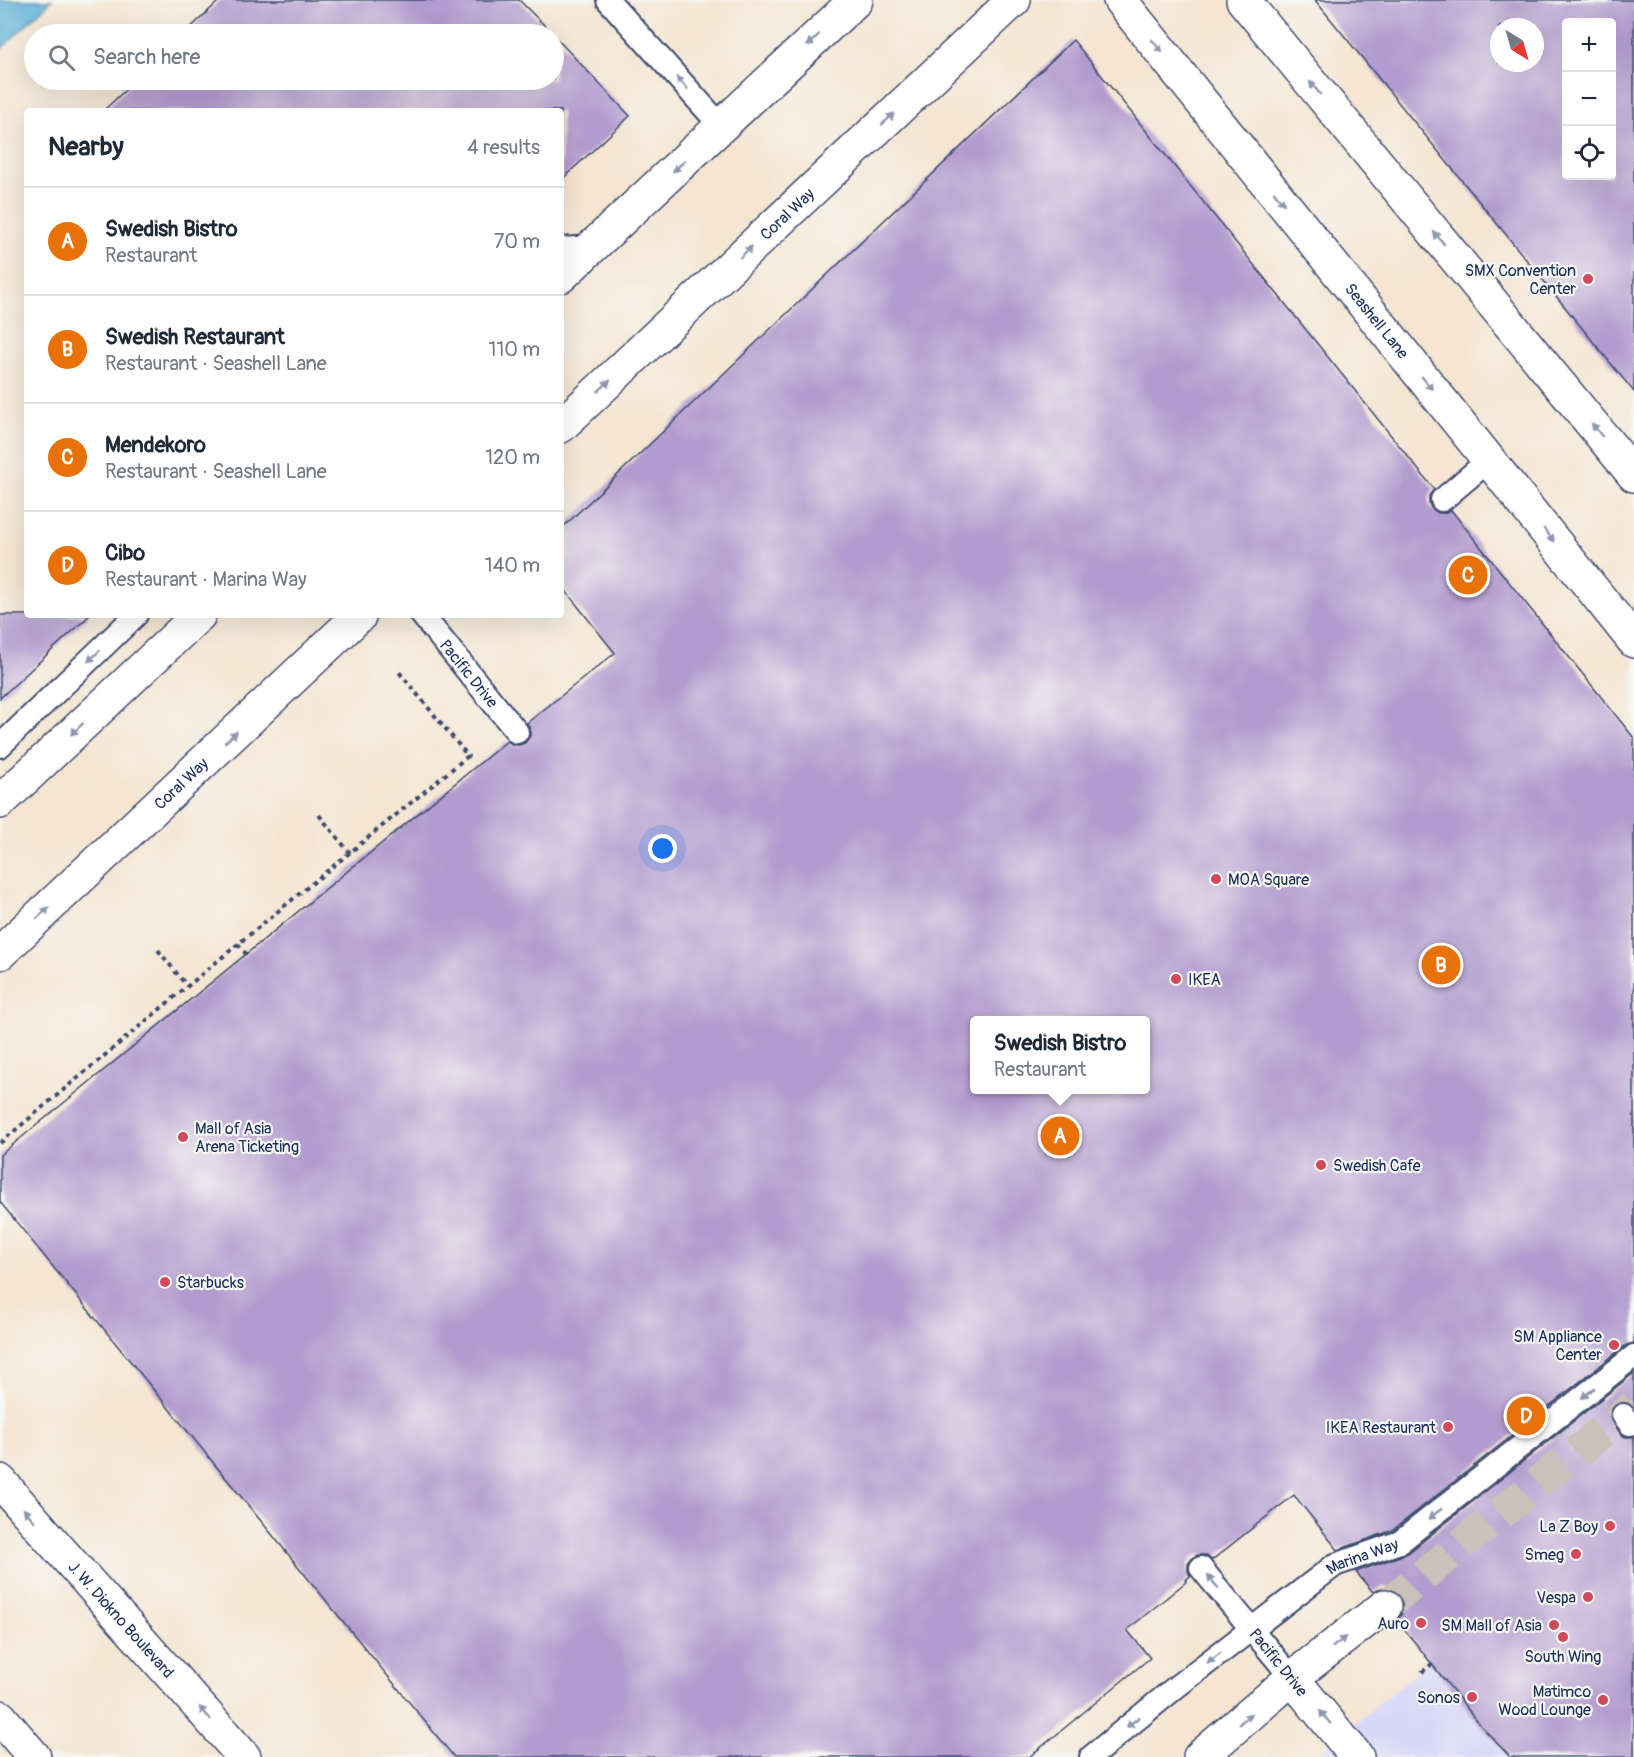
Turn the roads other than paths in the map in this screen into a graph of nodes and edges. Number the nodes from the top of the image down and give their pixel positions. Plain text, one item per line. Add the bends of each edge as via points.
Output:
1 (608, 0) edge
2 (856, 0) edge
3 (1014, 0) edge
4 (1120, 0) edge
5 (1243, 0) edge
6 (722, 126) junction
7 (576, 248) edge
8 (564, 270) edge
9 (564, 423) edge
10 (1489, 460) junction
11 (1634, 475) edge
12 (1442, 500) dead end
13 (133, 618) edge
14 (196, 618) edge
15 (357, 618) edge
16 (424, 618) edge
17 (1634, 641) edge
18 (517, 732) dead end
19 (0, 746) edge
20 (0, 802) edge
21 (0, 953) edge
22 (1634, 1356) edge
23 (0, 1481) edge
24 (1202, 1568) dead end
25 (1385, 1606) tunnel mouth
26 (1252, 1629) junction
27 (1292, 1678) junction
28 (0, 1717) edge
29 (34, 1757) edge
30 (244, 1757) edge
31 (1091, 1757) edge
32 (1200, 1757) edge
33 (1357, 1757) edge

6 -> 1 lane
2 -> 6 street
9 -> 3 street, Coral Way
4 -> 10 street, Seashell Lane
11 -> 5 street
6 -> 7 street
7 - 8 street
10 - 12 lane
10 -> 17 street, Seashell Lane
13 -> 19 lane
14 -> 20 street
21 -> 15 street, Coral Way
16 - 18 lane, Pacific Drive
22 -> 26 lane, Marina Way via 1400,1542 1335,1565
30 -> 23 street, J. W. Diokno Boulevard
26 -> 24 lane, Pacific Drive
27 -> 25 street
26 - 27 lane, Pacific Drive
26 -> 31 lane, Marina Way
32 -> 27 street
33 -> 27 street, Pacific Drive
28 - 29 street

